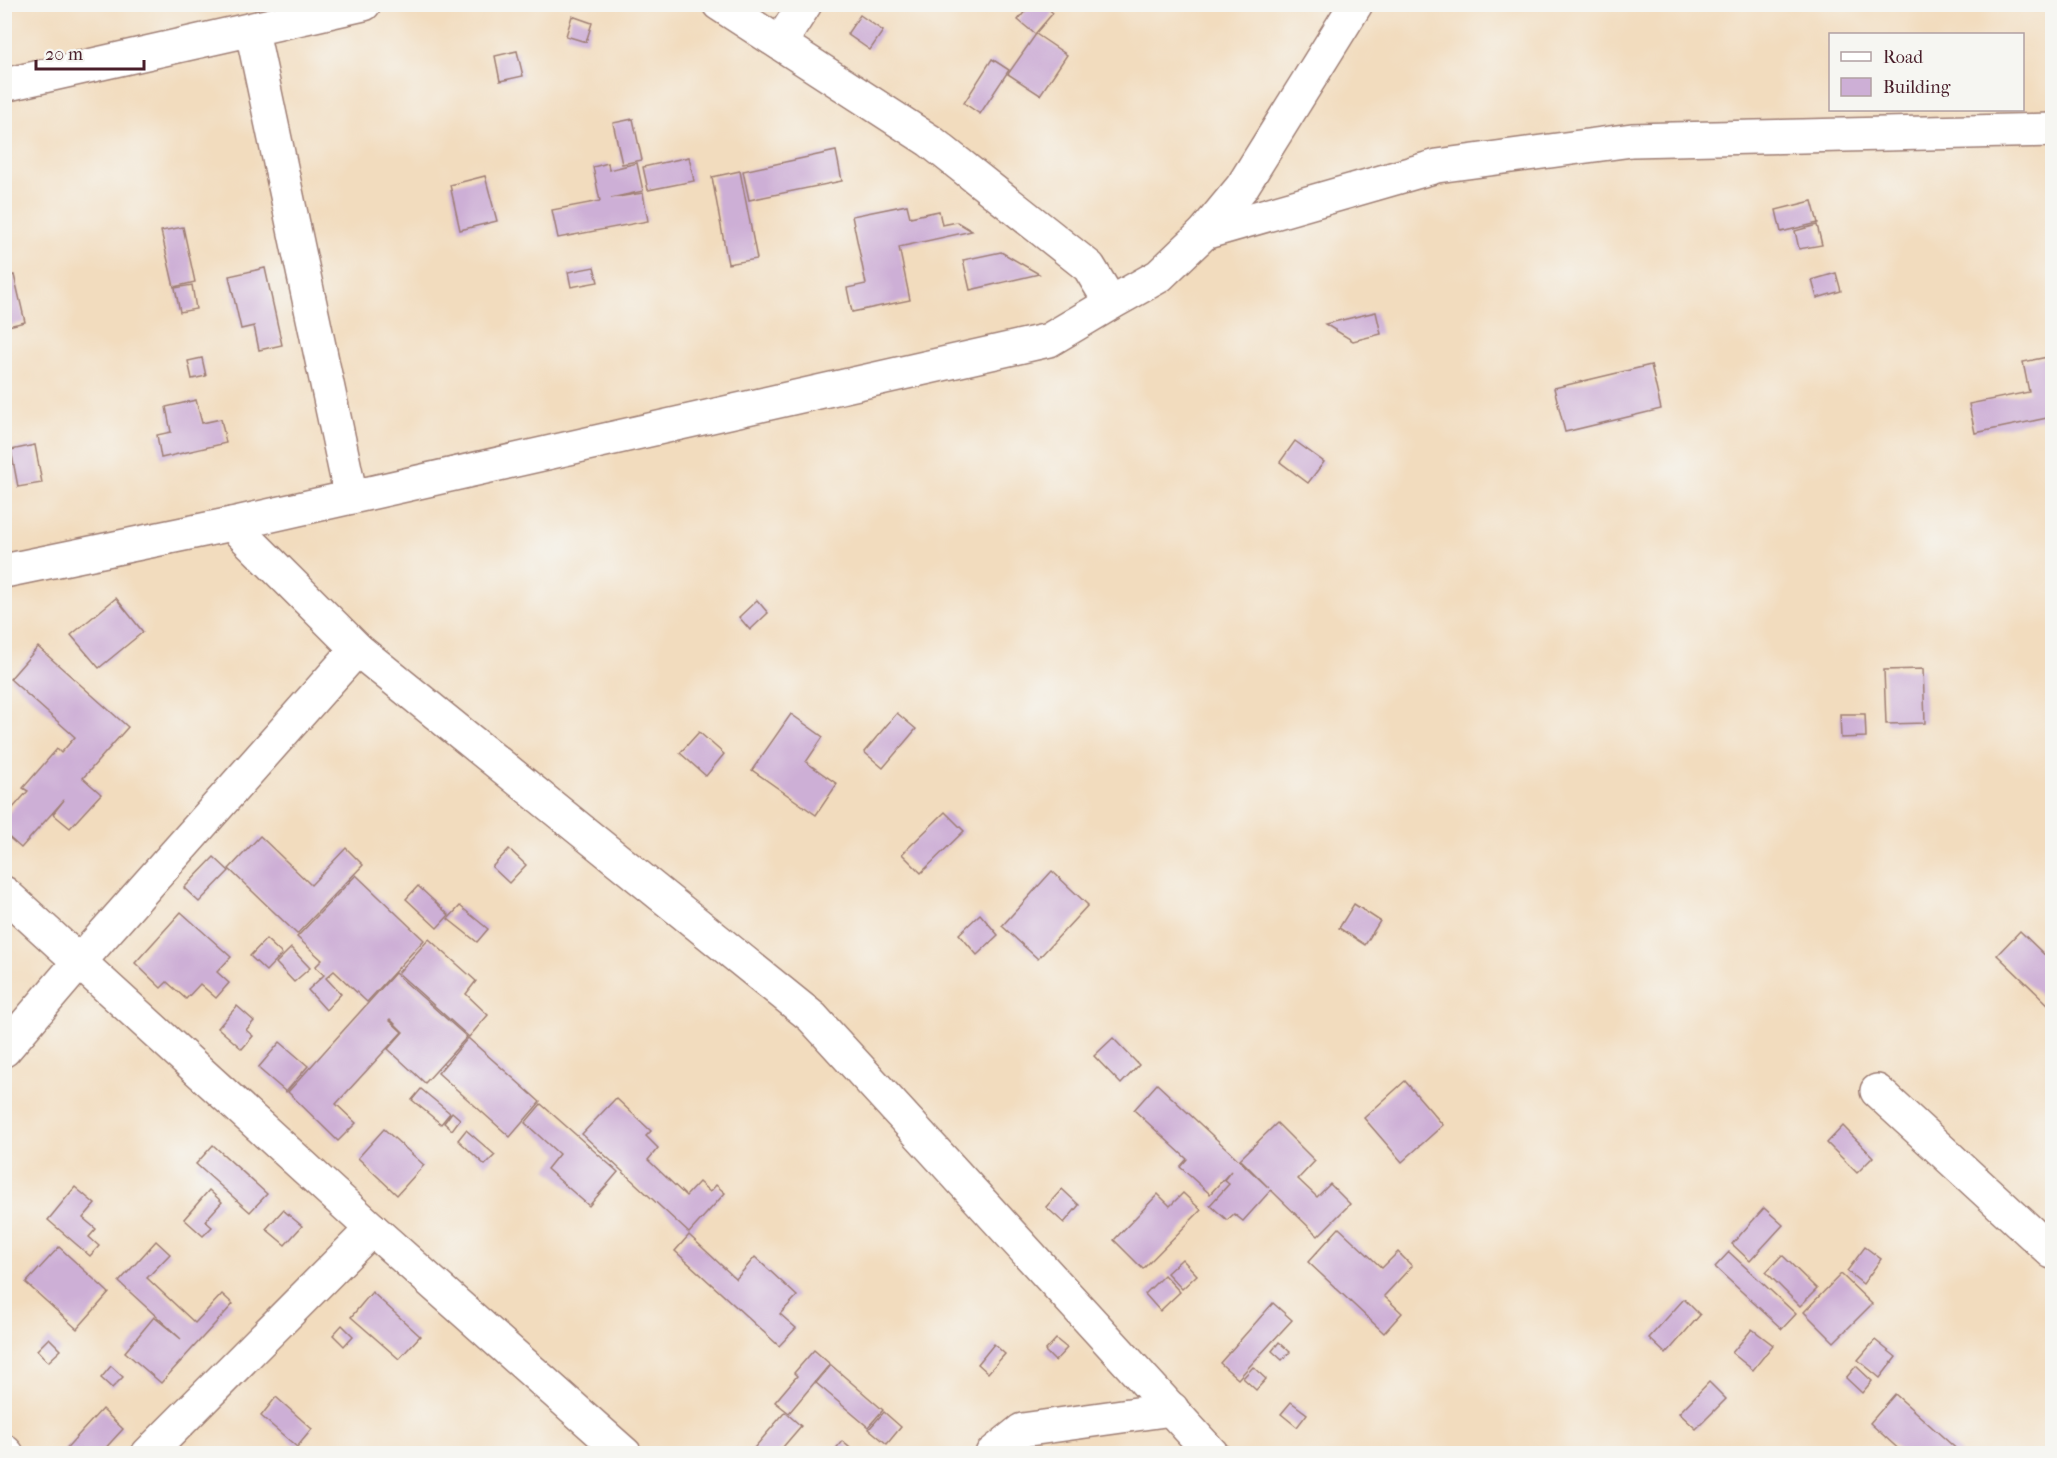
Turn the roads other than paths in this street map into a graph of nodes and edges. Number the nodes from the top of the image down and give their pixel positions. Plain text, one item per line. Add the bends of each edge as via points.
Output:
1 (364, 4) edge
2 (719, 4) edge
3 (805, 4) edge
4 (1356, 4) edge
5 (252, 31) junction
6 (780, 43) junction
7 (4, 85) edge
8 (2052, 130) edge
9 (1204, 233) junction
10 (1111, 303) junction
11 (351, 497) junction
12 (232, 524) junction
13 (4, 571) edge
14 (357, 649) junction
15 (4, 893) edge
16 (80, 961) junction
17 (4, 1050) edge
18 (1876, 1091) dead end
19 (372, 1229) junction
20 (2052, 1252) edge
21 (1172, 1409) junction
22 (148, 1454) edge
23 (625, 1454) edge
24 (992, 1454) edge
25 (1212, 1454) edge

1 - 5 street
2 - 6 street
3 - 6 street
4 - 9 street via 1242,187
5 - 7 street
5 - 11 street
6 - 10 street via 930,141 1089,267
8 - 9 street via 1632,140 1437,166
9 - 10 street via 1159,276
10 - 11 street via 1049,340
11 - 12 street
12 - 13 street
12 - 14 street
14 - 16 street
14 - 21 street via 812,1017
15 - 16 street
16 - 17 street
16 - 19 street
18 - 20 street
19 - 22 street
19 - 23 street
21 - 24 street via 1022,1430
21 - 25 street

